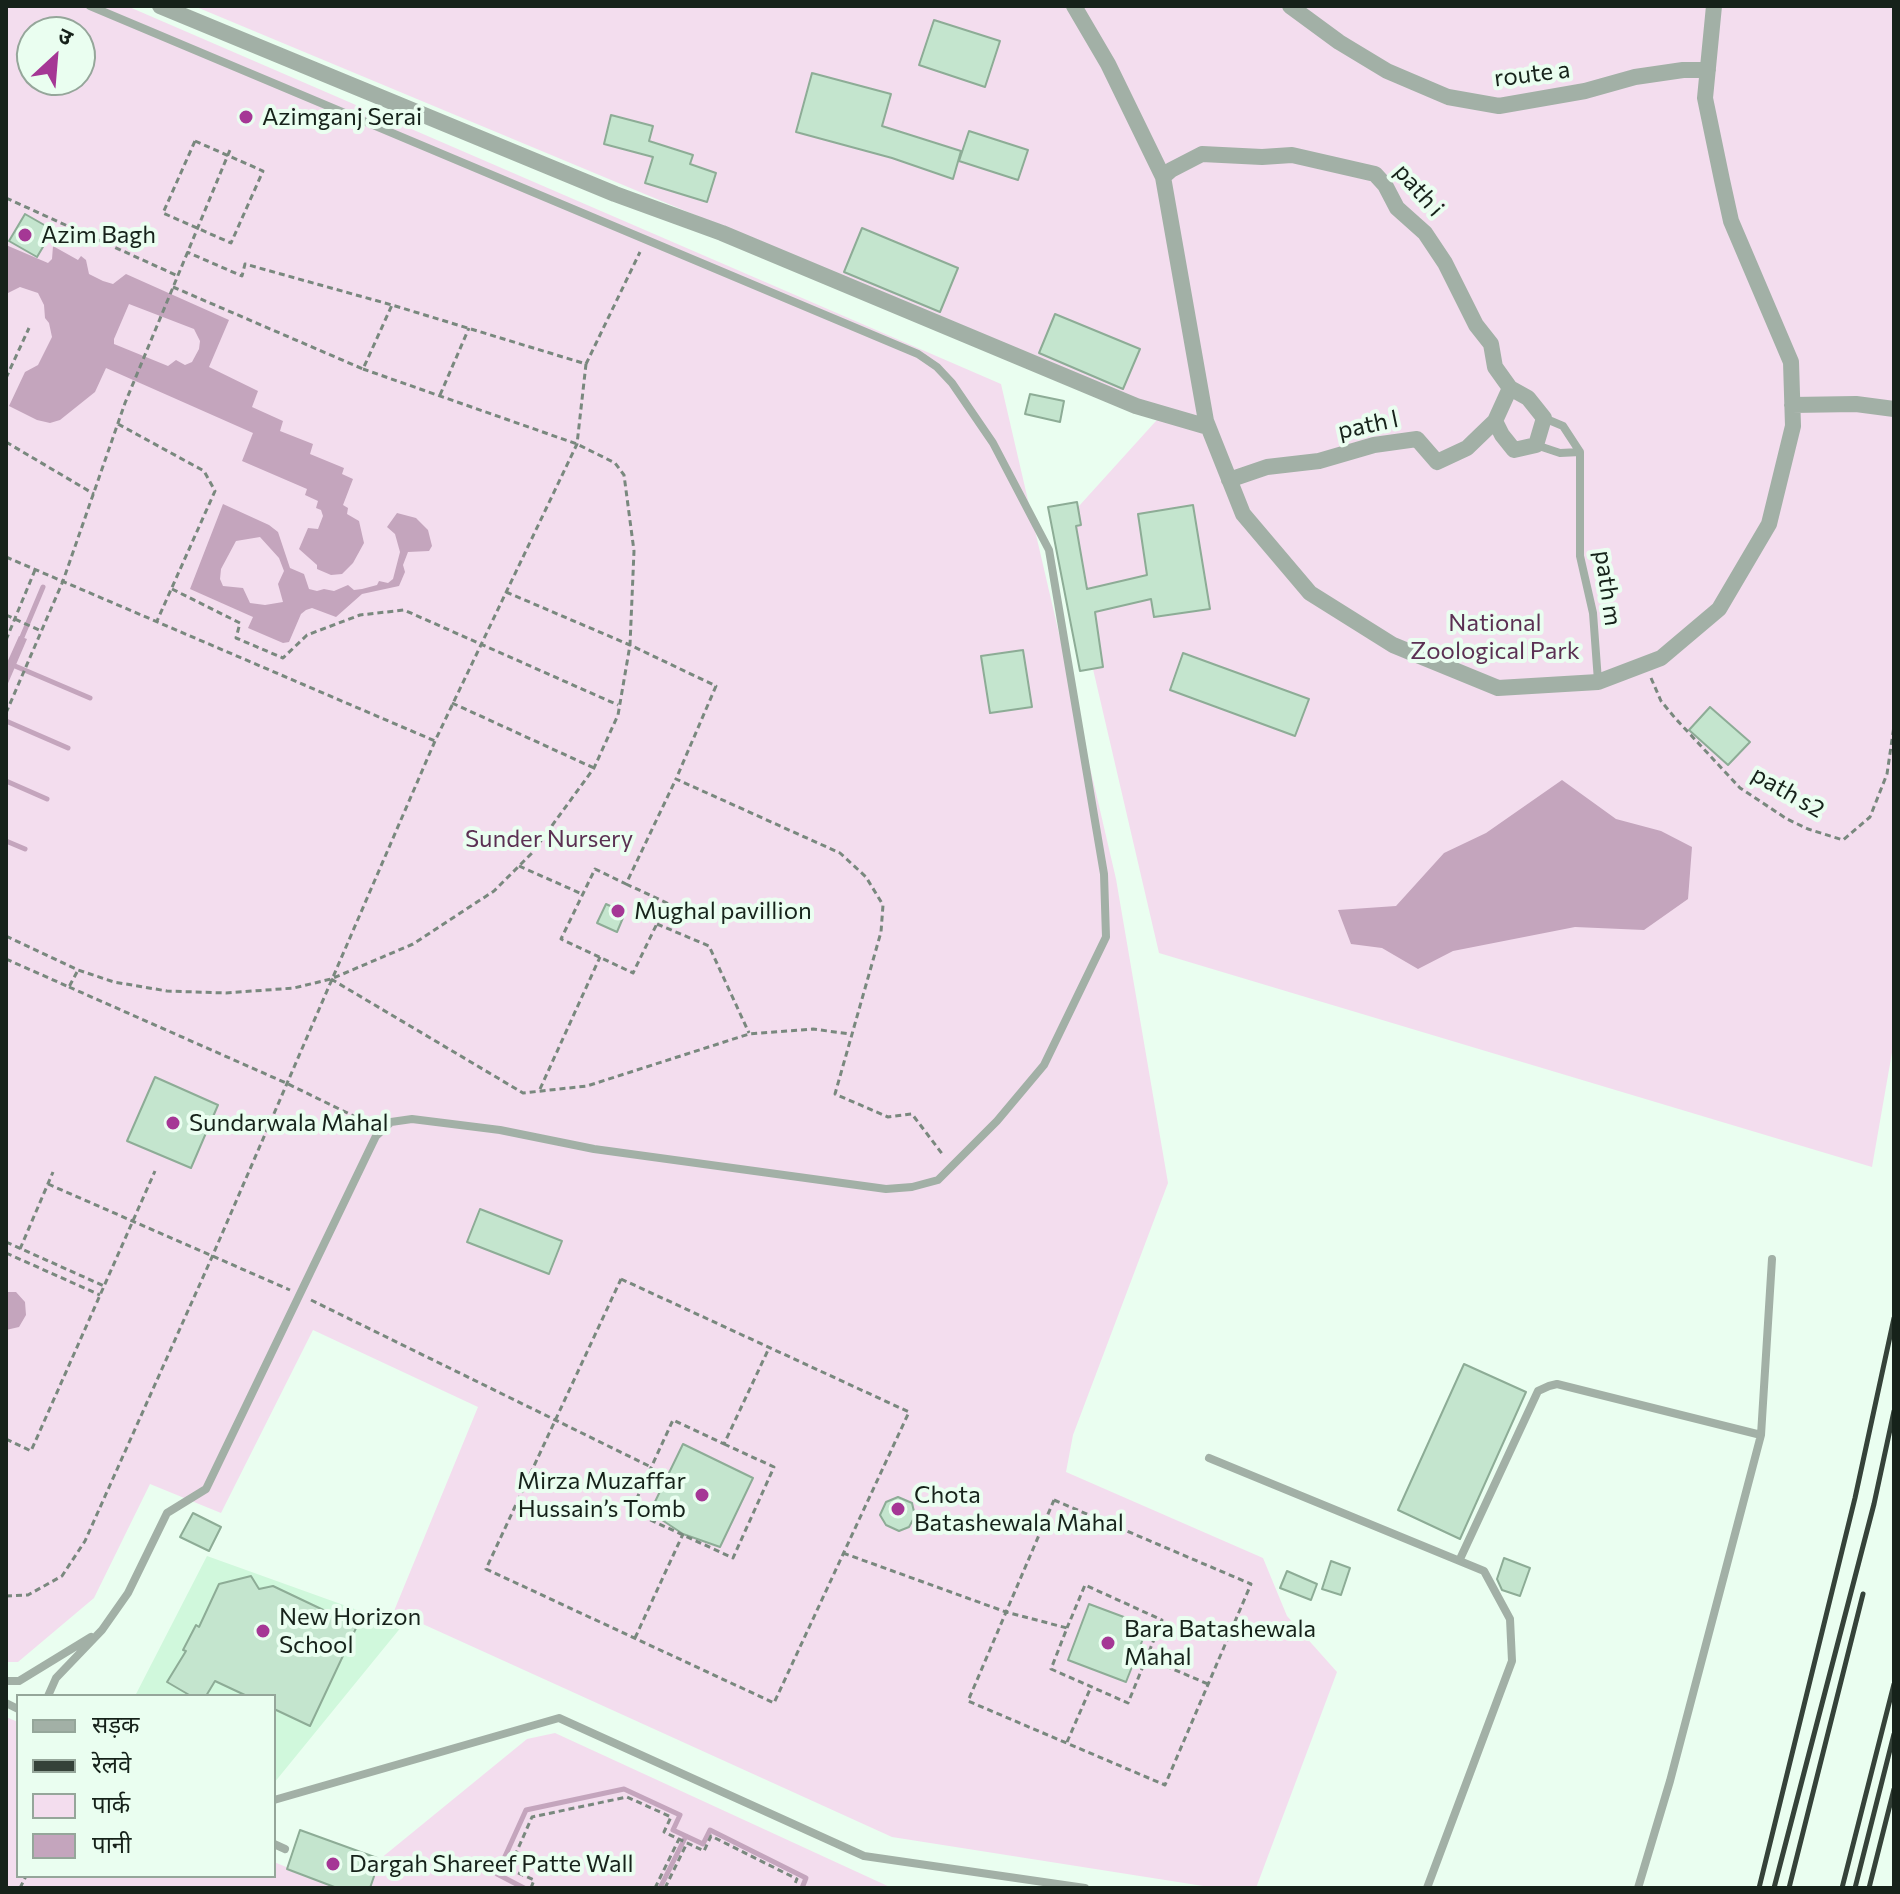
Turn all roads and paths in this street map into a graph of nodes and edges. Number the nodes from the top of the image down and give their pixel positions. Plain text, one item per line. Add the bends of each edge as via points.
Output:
1 (90, 6) edge
2 (160, 6) edge
3 (1074, 6) edge
4 (1290, 6) edge
5 (1714, 6) edge
6 (1708, 70) junction
7 (229, 153) junction
8 (1163, 177) junction
9 (6, 198) edge
10 (197, 228) junction
11 (646, 239) junction
12 (187, 252) junction
13 (178, 276) junction
14 (173, 287) junction
15 (392, 305) junction
16 (29, 328) dead end
17 (469, 328) junction
18 (586, 364) junction
19 (363, 369) junction
20 (6, 378) edge
21 (1510, 388) junction
22 (440, 396) junction
23 (1792, 405) junction
24 (1894, 409) edge
25 (1544, 418) junction
26 (1495, 421) junction
27 (118, 424) junction
28 (1208, 427) junction
29 (6, 442) edge
30 (577, 444) junction
31 (1536, 445) junction
32 (1580, 452) junction
33 (1229, 480) junction
34 (94, 494) junction
35 (6, 557) edge
36 (35, 570) junction
37 (63, 581) junction
38 (172, 589) junction
39 (506, 592) junction
40 (6, 615) edge
41 (15, 619) junction
42 (157, 621) junction
43 (41, 630) junction
44 (6, 640) edge
45 (482, 644) junction
46 (630, 645) junction
47 (1645, 664) junction
48 (1598, 682) junction
49 (452, 703) junction
50 (620, 706) junction
51 (6, 713) edge
52 (1894, 726) edge
53 (435, 741) junction
54 (594, 768) junction
55 (676, 779) junction
56 (519, 866) junction
57 (626, 884) junction
58 (583, 894) junction
59 (657, 924) junction
60 (6, 936) edge
61 (600, 957) junction
62 (6, 959) edge
63 (78, 970) junction
64 (331, 979) junction
65 (69, 987) junction
66 (749, 1034) junction
67 (850, 1034) junction
68 (286, 1083) junction
69 (539, 1090) junction
70 (383, 1130) junction
71 (951, 1167) junction
72 (155, 1171) dead end
73 (53, 1172) dead end
74 (48, 1184) junction
75 (133, 1222) junction
76 (6, 1242) edge
77 (20, 1249) junction
78 (6, 1253) edge
79 (212, 1257) junction
80 (1772, 1259) dead end
81 (104, 1286) junction
82 (100, 1295) junction
83 (299, 1295) junction
84 (769, 1348) junction
85 (556, 1421) junction
86 (1761, 1435) junction
87 (6, 1439) edge
88 (724, 1444) junction
89 (1209, 1458) dead end
90 (651, 1467) junction
91 (683, 1534) junction
92 (843, 1553) junction
93 (1460, 1559) junction
94 (6, 1596) edge
95 (1006, 1612) junction
96 (1067, 1628) junction
97 (102, 1630) junction
98 (635, 1638) junction
99 (1147, 1658) junction
100 (6, 1681) edge
101 (1208, 1684) junction
102 (1091, 1687) junction
103 (49, 1694) edge
104 (1067, 1743) junction
105 (276, 1799) edge
106 (679, 1839) junction
107 (687, 1843) junction
108 (276, 1845) edge
109 (285, 1849) dead end
110 (531, 1888) edge
111 (655, 1888) edge
112 (665, 1888) edge
113 (793, 1888) edge
114 (1085, 1888) edge
115 (1427, 1888) edge
116 (1638, 1888) edge

1 - 11 lane
2 - 28 street via 1136,406
3 - 8 street
4 - 6 street, route a via 1387,71 1448,97 1499,106 1635,77
5 - 6 street
6 - 23 street via 1705,98 1731,221 1791,362
7 - 10 path
7 - 10 path via 195,141 163,213
7 - 10 path via 263,171 231,243
8 - 21 street, path i via 1202,154 1292,155 1375,174 1445,263
8 - 28 street
9 - 13 path
10 - 12 path
11 - 18 path
11 - 71 lane via 918,354 937,367 993,443 1049,550 1104,874 1106,937 1044,1065
12 - 13 path
12 - 15 path via 242,276 245,264
13 - 14 path
14 - 19 path
14 - 27 path
15 - 17 path
15 - 19 path
16 - 20 path
17 - 18 path
17 - 22 path
18 - 30 path
19 - 22 path
21 - 25 street, path i via 1528,398
21 - 26 street
22 - 30 path
23 - 24 street
23 - 47 street via 1793,426 1769,524 1719,609 1661,658
25 - 31 street
25 - 32 lane via 1563,426
26 - 31 street via 1514,450
26 - 33 street, path l via 1467,448 1437,462 1417,439 1267,467
27 - 34 path
27 - 38 path via 204,471 215,491
28 - 33 street
29 - 34 path
30 - 39 path
30 - 46 path via 615,463 624,475 634,551
31 - 32 lane via 1560,453
32 - 48 lane, path m via 1580,556 1593,613
33 - 48 street via 1243,514 1310,593 1393,645 1498,688
34 - 37 path
35 - 36 path
36 - 37 path
36 - 41 path
37 - 42 path
37 - 43 path
38 - 42 path
38 - 45 path via 240,623 236,638 283,658 307,635 360,615 404,610
39 - 45 path
39 - 46 path
40 - 41 path
41 - 43 path
41 - 44 path
42 - 53 path
43 - 51 path
45 - 49 path
45 - 50 path
46 - 50 path
46 - 55 path via 716,686
47 - 48 street
47 - 52 path, path s2 via 1661,701 1740,788 1787,819 1843,840 1870,817 1887,774
49 - 53 path
49 - 54 path
50 - 54 path
53 - 64 path
54 - 56 path
55 - 57 path
55 - 67 path via 840,853 866,877 883,905 881,932
56 - 58 path
56 - 64 path via 494,891 413,944
57 - 58 path via 595,869
57 - 59 path via 667,903
58 - 61 path via 561,939
59 - 61 path via 633,973
59 - 66 path via 709,946
60 - 63 path
61 - 69 path
62 - 65 path
63 - 64 path via 167,991 226,993 294,988
63 - 65 path
64 - 68 path
64 - 69 path via 523,1093
65 - 68 path
66 - 67 path via 813,1029
66 - 69 path via 587,1086
67 - 71 path via 835,1094 888,1117 912,1114
68 - 70 path
68 - 79 path
70 - 71 lane via 391,1122 412,1119 886,1189 938,1180
70 - 83 lane
72 - 75 path
73 - 74 path
74 - 75 path
74 - 77 path
75 - 79 path
75 - 81 path
76 - 77 path
77 - 81 path
78 - 82 path
79 - 83 path
79 - 94 path via 85,1541 62,1576 28,1595
80 - 86 lane
81 - 82 path
82 - 87 path via 31,1451
83 - 85 path
83 - 97 lane via 206,1489 167,1513 128,1593
84 - 85 path via 621,1279
84 - 88 path
84 - 92 path via 909,1412
85 - 90 path
85 - 98 path via 486,1569
86 - 93 lane via 1549,1386 1538,1391
86 - 116 lane
88 - 90 path via 673,1420
88 - 91 path via 774,1467 753,1515 733,1558
89 - 93 lane
90 - 91 path via 631,1511
91 - 98 path
92 - 95 path
92 - 98 path via 774,1703
93 - 115 lane via 1484,1571 1510,1619 1512,1661
95 - 96 path
95 - 101 path via 1054,1500 1251,1584
95 - 104 path via 968,1701
96 - 99 path via 1085,1585 1162,1620
96 - 102 path via 1051,1669
97 - 100 lane via 19,1681
97 - 103 lane via 56,1678
99 - 101 path
99 - 102 path via 1128,1703
101 - 104 path via 1165,1785
102 - 104 path
105 - 114 lane via 559,1718 864,1856
106 - 107 path
106 - 110 path via 664,1832 671,1817 627,1797 532,1817 509,1869 534,1880
106 - 111 path
107 - 112 path
107 - 113 path via 704,1851 711,1836 797,1879
108 - 109 lane

